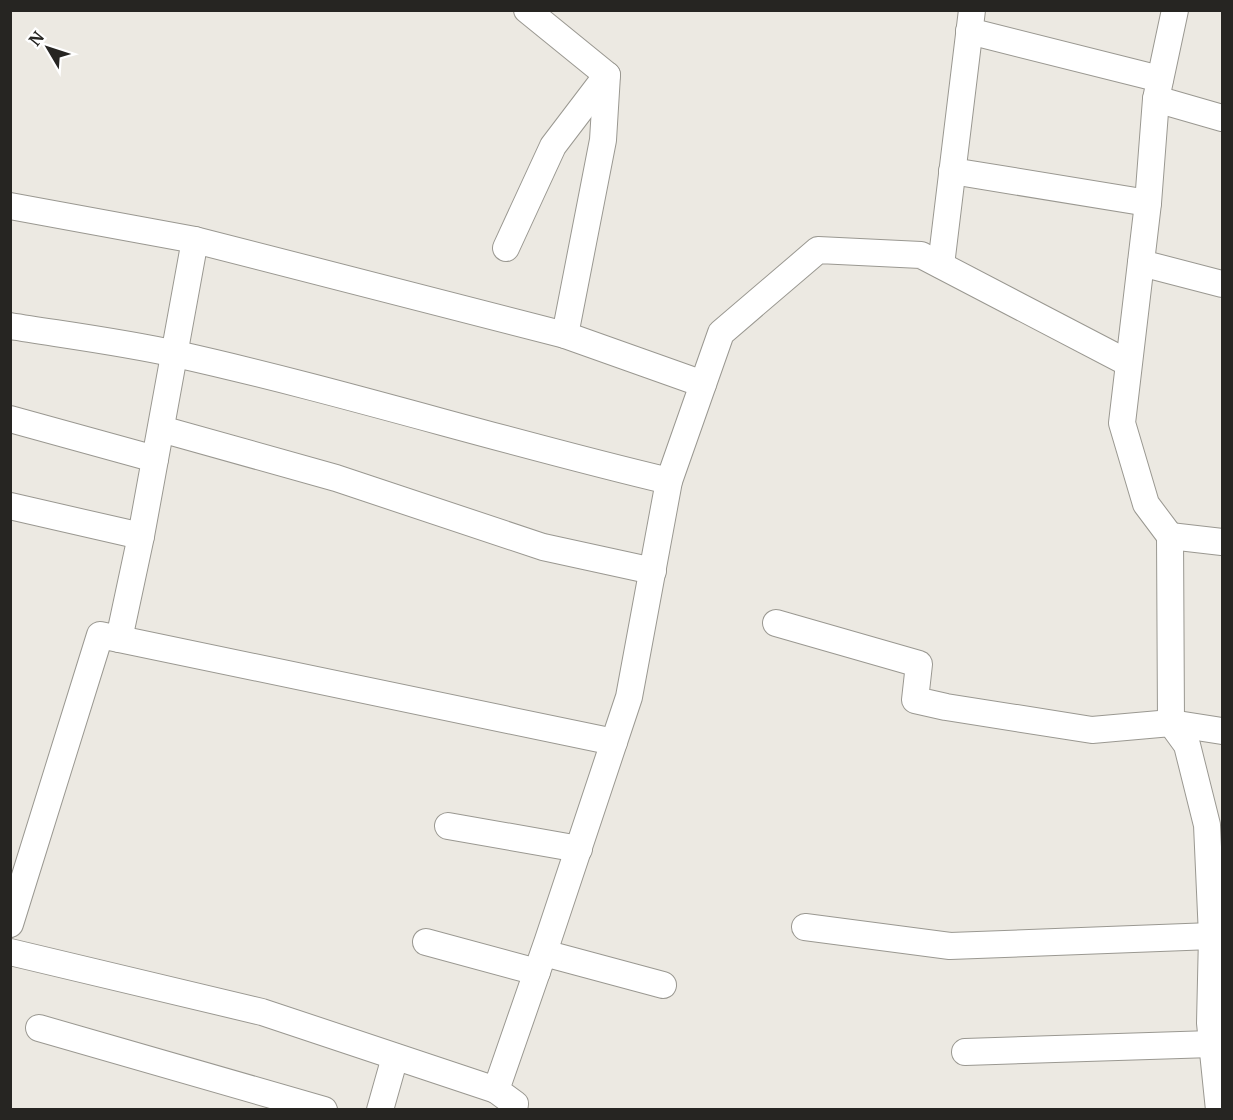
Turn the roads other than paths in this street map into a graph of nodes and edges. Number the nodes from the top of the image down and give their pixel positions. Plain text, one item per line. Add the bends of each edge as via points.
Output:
1 (527, 10) edge
2 (1175, 10) edge
3 (970, 21) edge
4 (607, 75) junction
5 (1158, 89) junction
6 (1222, 118) edge
7 (952, 171) junction
8 (1148, 203) junction
9 (10, 206) edge
10 (195, 240) junction
11 (506, 248) dead end
12 (1141, 263) junction
13 (941, 265) junction
14 (1222, 284) edge
15 (10, 326) edge
16 (566, 335) junction
17 (174, 354) junction
18 (1128, 363) junction
19 (703, 384) junction
20 (10, 419) edge
21 (161, 429) junction
22 (155, 459) junction
23 (669, 481) junction
24 (10, 506) edge
25 (141, 536) junction
26 (1170, 536) junction
27 (1222, 542) edge
28 (653, 571) junction
29 (776, 623) dead end
30 (119, 639) junction
31 (1171, 723) junction
32 (1222, 731) edge
33 (614, 742) junction
34 (448, 826) dead end
35 (579, 849) junction
36 (10, 924) edge
37 (805, 927) dead end
38 (1217, 937) edge
39 (426, 942) dead end
40 (10, 952) edge
41 (541, 963) junction
42 (663, 986) dead end
43 (39, 1028) dead end
44 (1212, 1044) junction
45 (965, 1052) dead end
46 (395, 1057) junction
47 (496, 1090) junction
48 (324, 1110) edge
49 (380, 1110) edge
50 (514, 1110) edge
51 (1219, 1110) edge

1 - 4 street
2 - 5 street
3 - 5 street
3 - 7 street
4 - 11 street via 553,146
4 - 16 street via 603,140
5 - 6 street
5 - 8 street
7 - 8 street
7 - 13 street
8 - 12 street
9 - 10 street
10 - 16 street
10 - 17 street
12 - 14 street
12 - 18 street
13 - 18 street
13 - 19 street via 921,255 818,250 721,333
15 - 17 street
16 - 19 street
17 - 21 street
17 - 23 street
18 - 26 street via 1122,423 1146,504
19 - 23 street
20 - 22 street
21 - 22 street
21 - 28 street via 336,478 543,546
22 - 25 street
23 - 28 street
24 - 25 street
25 - 30 street
26 - 27 street
26 - 31 street
28 - 33 street via 629,697
29 - 31 street via 919,664 915,700 1092,730
30 - 33 street
30 - 36 street via 100,635
31 - 32 street
31 - 38 street via 1187,745 1207,825
33 - 35 street
34 - 35 street
35 - 41 street
37 - 38 street via 950,946
38 - 44 street
39 - 41 street
40 - 46 street via 262,1012
41 - 42 street
41 - 47 street
43 - 48 street
44 - 45 street
44 - 51 street
46 - 47 street
46 - 49 street
47 - 50 street via 515,1104

